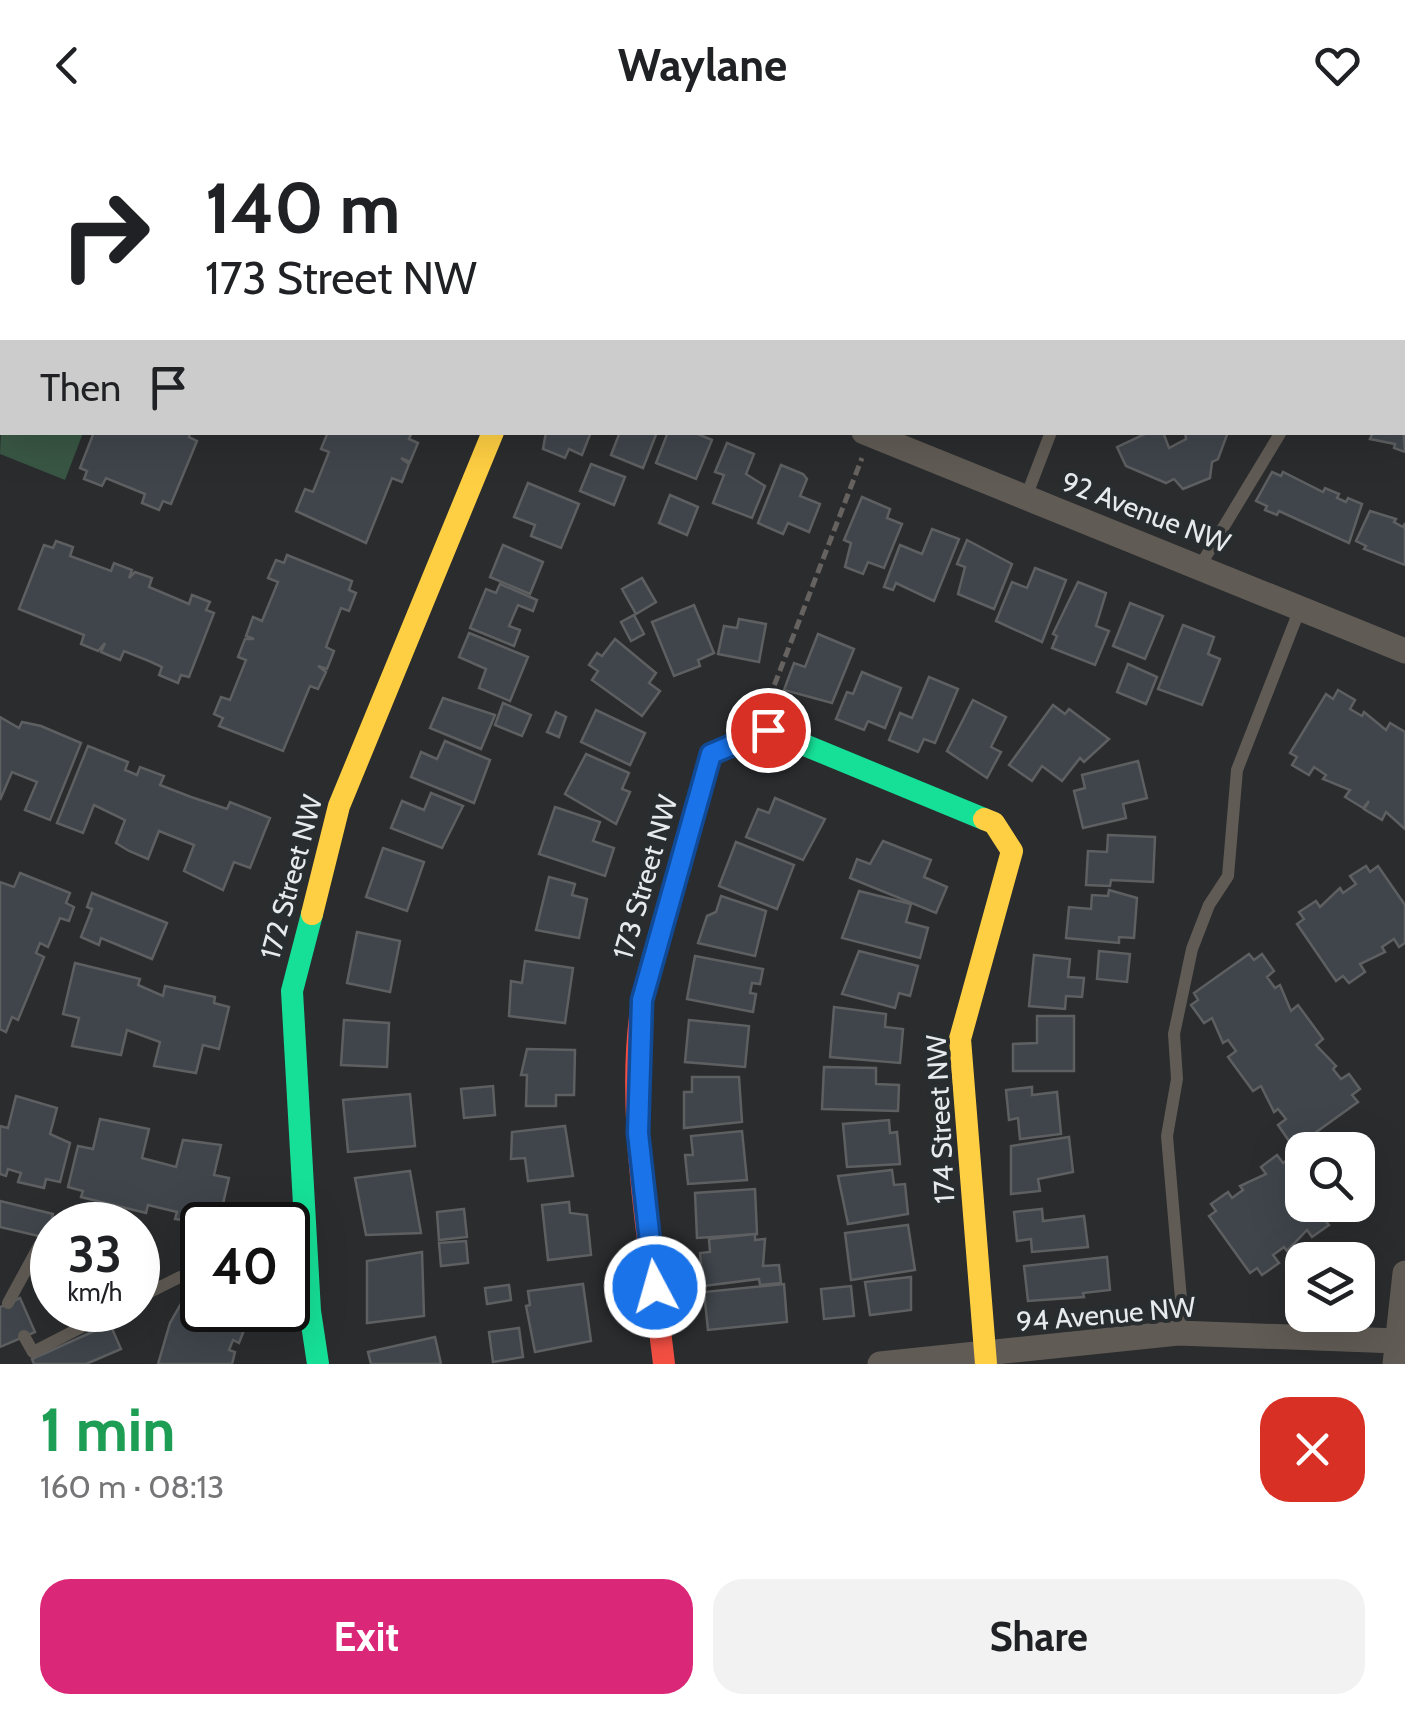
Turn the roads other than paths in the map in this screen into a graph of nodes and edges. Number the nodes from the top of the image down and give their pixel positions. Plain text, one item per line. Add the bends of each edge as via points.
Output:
1 (491, 435) edge
2 (870, 435) edge
3 (1050, 435) edge
4 (1280, 435) edge
5 (1026, 498) junction
6 (1200, 566) junction
7 (1301, 605) junction
8 (1405, 650) edge
9 (755, 735) joint
10 (30, 1263) edge
11 (1405, 1274) edge
12 (180, 1277) dead end
13 (160, 1287) edge
14 (8, 1303) dead end
15 (72, 1332) edge
16 (1184, 1334) junction
17 (24, 1336) dead end
18 (1396, 1352) edge
19 (986, 1360) edge
20 (318, 1364) edge
21 (664, 1364) edge
22 (880, 1364) edge

1 - 20 street, 172 Street NW via 338,806 292,992
2 - 5 street, 92 Avenue NW
3 - 5 lane
4 - 6 lane
5 - 6 street, 92 Avenue NW
6 - 7 street, 92 Avenue NW
7 - 8 street, 92 Avenue NW
7 - 16 lane via 1237,770 1228,876 1192,949 1174,1034 1177,1080 1166,1136
9 - 19 street, 174 Street NW via 768,730 994,823 1012,850 960,1039
9 - 21 street, 173 Street NW via 711,754 642,1000 638,1133
10 - 14 lane
11 - 18 street
12 - 13 lane
15 - 17 lane via 32,1352
16 - 18 street, 94 Avenue NW
16 - 19 street, 94 Avenue NW
19 - 22 street, 94 Avenue NW

